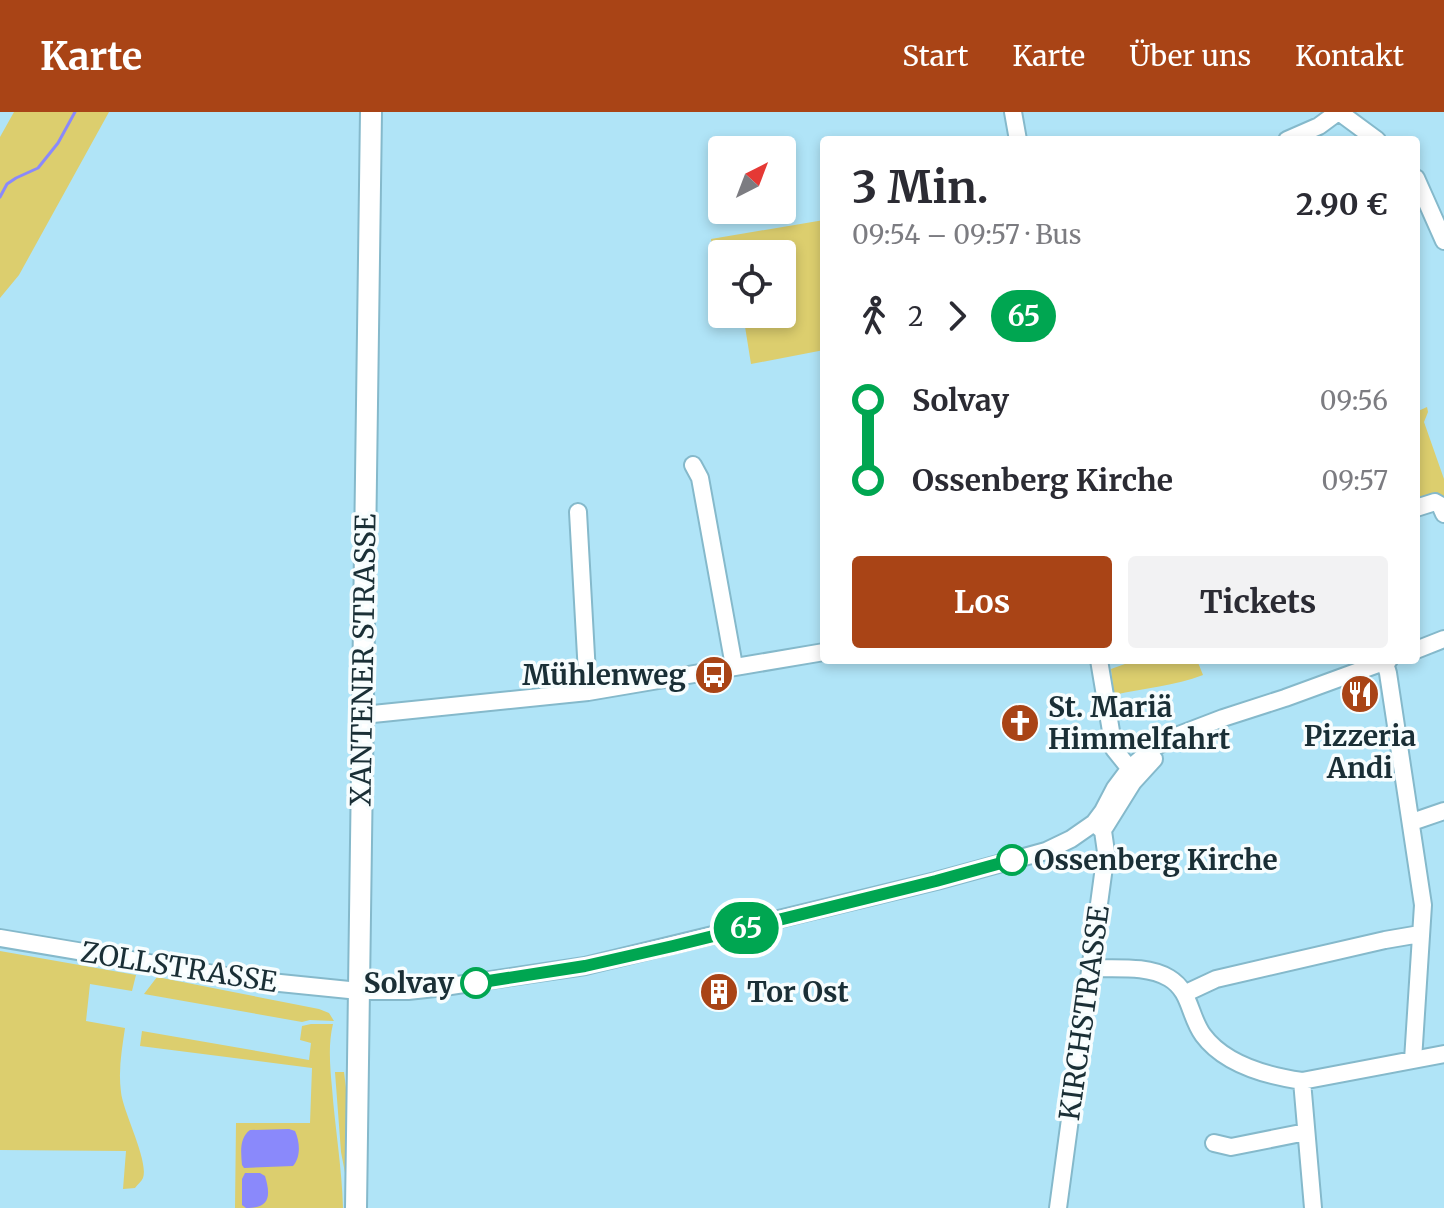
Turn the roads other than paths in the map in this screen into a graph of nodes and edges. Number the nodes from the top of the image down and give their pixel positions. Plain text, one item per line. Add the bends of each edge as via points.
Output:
1 (371, 112) edge
2 (1013, 112) edge
3 (1338, 112) edge
4 (1017, 136) edge
5 (1296, 136) edge
6 (1371, 136) edge
7 (1420, 187) edge
8 (1444, 241) edge
9 (693, 465) dead end
10 (1420, 507) edge
11 (578, 512) dead end
12 (1444, 514) edge
13 (1444, 639) edge
14 (1420, 648) edge
15 (820, 653) edge
16 (1100, 664) edge
17 (1378, 664) edge
18 (1386, 664) edge
19 (734, 666) junction
20 (588, 692) junction
21 (363, 715) junction
22 (1134, 772) junction
23 (1444, 811) edge
24 (1412, 822) junction
25 (1098, 827) junction
26 (1420, 934) junction
27 (0, 938) edge
28 (1091, 968) junction
29 (359, 991) junction
30 (1186, 993) junction
31 (1444, 1054) edge
32 (1413, 1060) junction
33 (1302, 1081) junction
34 (1306, 1132) junction
35 (1214, 1143) dead end
36 (356, 1208) edge
37 (1058, 1208) edge
38 (1313, 1208) edge

1 - 21 main road, XANTENER STRASSE
2 - 4 street
3 - 5 street
3 - 6 street
7 - 8 street
9 - 19 street via 700,478
10 - 12 street via 1435,502
11 - 20 street
13 - 14 street
15 - 19 street
16 - 22 street via 1114,749
17 - 22 street via 1176,736 1155,747
18 - 24 street
19 - 20 street
20 - 21 street
21 - 29 main road, XANTENER STRASSE
22 - 25 street
23 - 24 street
24 - 26 street via 1423,905
25 - 28 street, KIRCHSTRASSE via 1106,852
25 - 29 street, ZOLLSTRASSE via 1079,846 1063,851 585,966 476,984
26 - 30 street via 1216,979
26 - 32 street
27 - 29 street, ZOLLSTRASSE via 250,980
28 - 30 street via 1154,971
28 - 37 street, KIRCHSTRASSE
29 - 36 main road, XANTENER STRASSE
30 - 33 street via 1203,1035 1225,1056 1258,1071
31 - 32 street
32 - 33 street
33 - 34 street
34 - 35 street via 1231,1147
34 - 38 street

